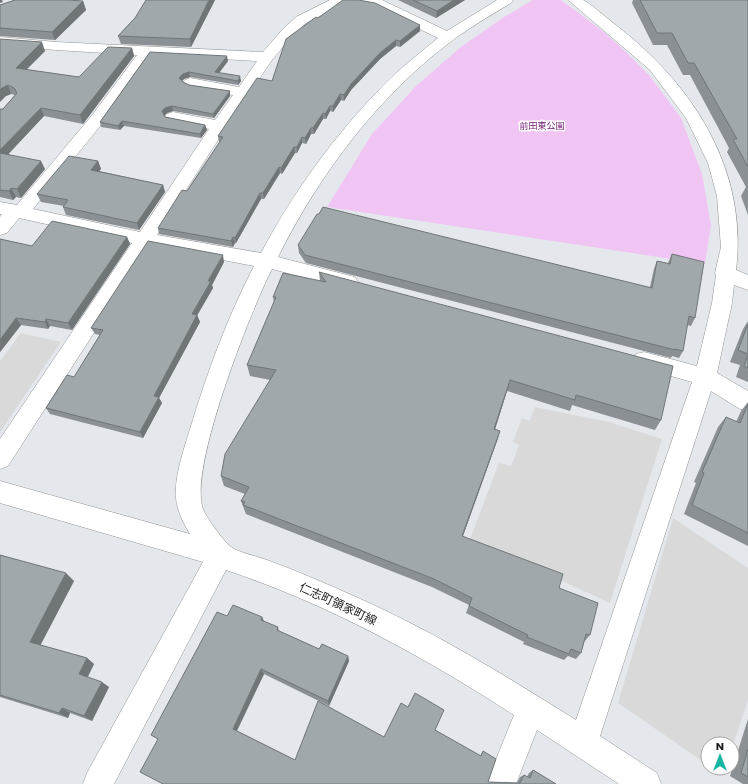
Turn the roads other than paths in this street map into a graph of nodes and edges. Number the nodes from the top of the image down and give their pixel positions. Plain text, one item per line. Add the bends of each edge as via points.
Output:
1 (340, 0) edge
2 (371, 0) edge
3 (506, 0) edge
4 (575, 0) edge
5 (447, 37) junction
6 (0, 41) edge
7 (146, 52) junction
8 (267, 57) junction
9 (190, 83) dead end
10 (243, 92) junction
11 (173, 118) edge
12 (219, 126) junction
13 (12, 210) edge
14 (0, 229) edge
15 (144, 239) junction
16 (267, 260) junction
17 (725, 273) junction
18 (748, 283) edge
19 (367, 287) edge
20 (629, 356) edge
21 (706, 377) junction
22 (748, 402) edge
23 (0, 459) edge
24 (0, 492) edge
25 (220, 554) junction
26 (531, 708) junction
27 (583, 742) junction
28 (100, 782) edge
29 (501, 784) edge
30 (646, 784) edge

1 - 8 street via 301,20
2 - 5 street
3 - 5 street
4 - 17 street via 655,67 694,118 716,163 726,196 730,247
5 - 16 street via 404,74 340,143 318,171
6 - 7 street
7 - 8 street
7 - 13 street via 99,117
8 - 10 street
9 - 10 street
10 - 12 street
11 - 12 street
12 - 15 street
13 - 14 street
13 - 15 street
15 - 16 street
15 - 23 street
16 - 19 street
16 - 25 street via 240,313 219,368 192,461 188,499 197,523
17 - 18 street
17 - 21 street via 722,303
20 - 21 street
21 - 22 street
21 - 27 street
24 - 25 street, 仁志町領家町線
25 - 26 street, 仁志町領家町線 via 305,587 378,622 450,660
25 - 28 street
26 - 27 street, 仁志町領家町線
26 - 29 street
27 - 30 street, 仁志町領家町線

